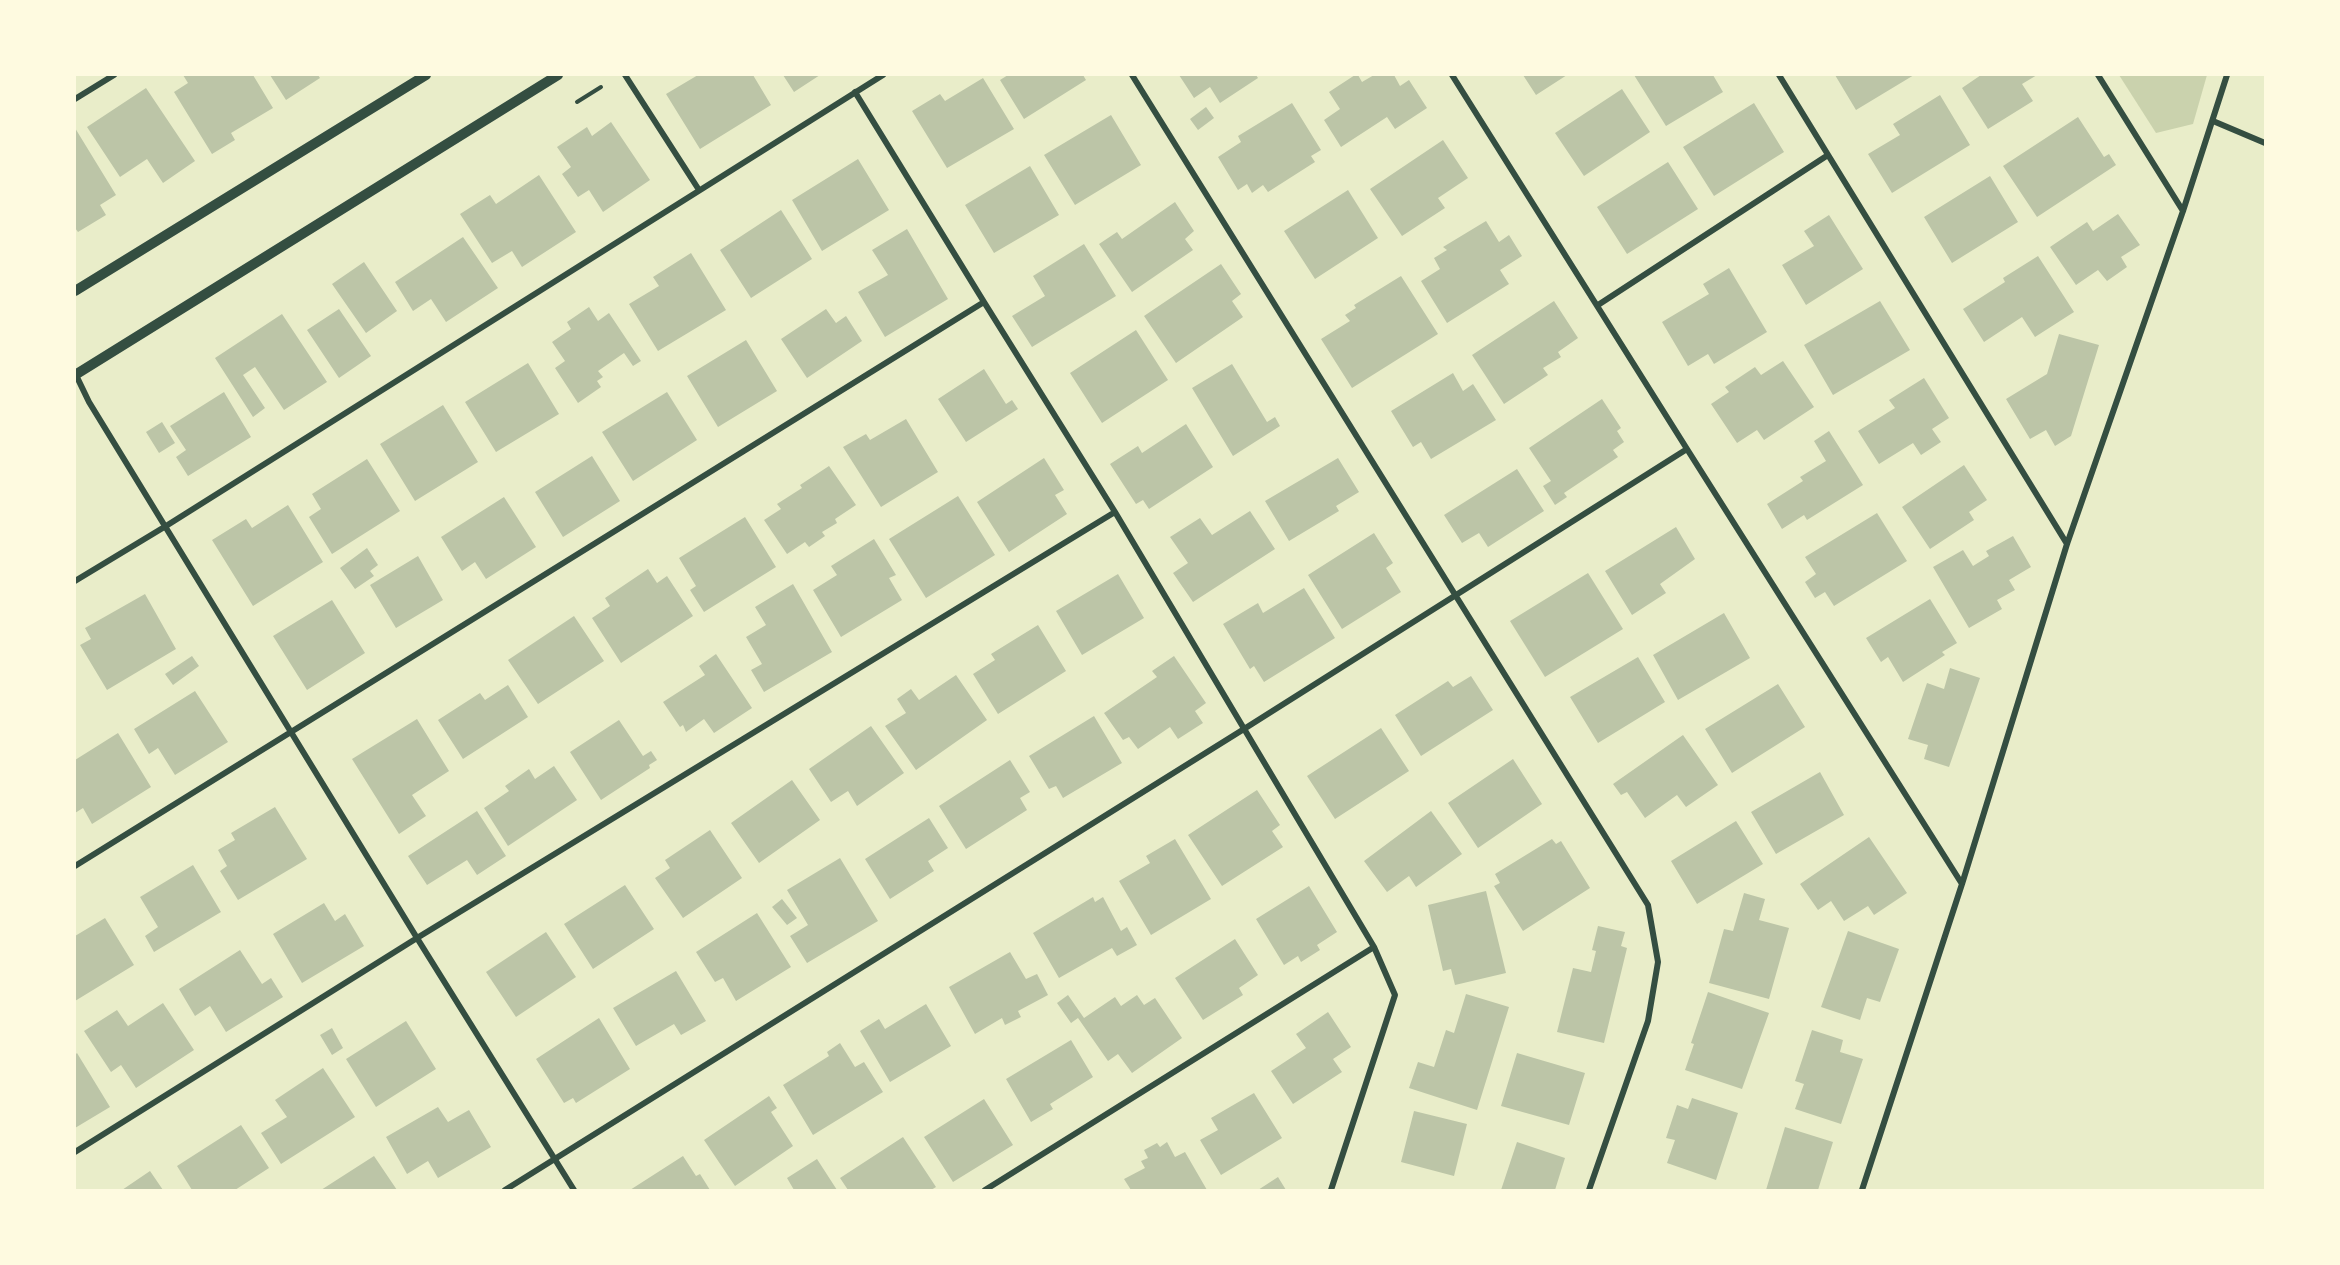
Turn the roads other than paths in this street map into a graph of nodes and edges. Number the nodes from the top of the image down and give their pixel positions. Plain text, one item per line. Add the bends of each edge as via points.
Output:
1 (114, 75) edge
2 (426, 75) edge
3 (558, 75) edge
4 (625, 75) edge
5 (883, 75) edge
6 (1132, 75) edge
7 (1452, 75) edge
8 (1779, 75) edge
9 (2098, 75) edge
10 (2227, 75) edge
11 (855, 92) junction
12 (75, 99) edge
13 (2213, 121) junction
14 (2265, 143) edge
15 (1827, 155) junction
16 (699, 190) junction
17 (2183, 211) junction
18 (75, 291) edge
19 (984, 302) junction
20 (1598, 305) junction
21 (75, 374) edge
22 (1687, 449) junction
23 (1115, 512) junction
24 (166, 526) junction
25 (2067, 544) junction
26 (75, 581) edge
27 (1455, 595) junction
28 (1244, 729) junction
29 (292, 732) junction
30 (75, 866) edge
31 (1962, 884) junction
32 (417, 938) junction
33 (1374, 947) junction
34 (75, 1152) edge
35 (555, 1159) junction
36 (505, 1190) edge
37 (574, 1190) edge
38 (985, 1190) edge
39 (1332, 1190) edge
40 (1588, 1190) edge
41 (1862, 1190) edge

1 - 12 street
2 - 18 street
3 - 21 street
4 - 16 street
5 - 11 street
6 - 27 street
7 - 20 street
8 - 15 street
9 - 17 street
10 - 13 street
11 - 16 street
11 - 19 street
13 - 14 street
13 - 17 street
15 - 20 street
15 - 25 street
16 - 24 street
17 - 25 street
19 - 23 street
19 - 29 street
20 - 22 street
21 - 24 street
22 - 27 street
22 - 31 street
23 - 28 street
23 - 32 street
24 - 26 street
24 - 29 street
25 - 31 street
27 - 28 street
27 - 40 street via 1648,905 1658,963 1648,1021
28 - 33 street
28 - 35 street
29 - 30 street
29 - 32 street
31 - 41 street
32 - 34 street
32 - 35 street
33 - 38 street
33 - 39 street via 1395,995
35 - 36 street
35 - 37 street

